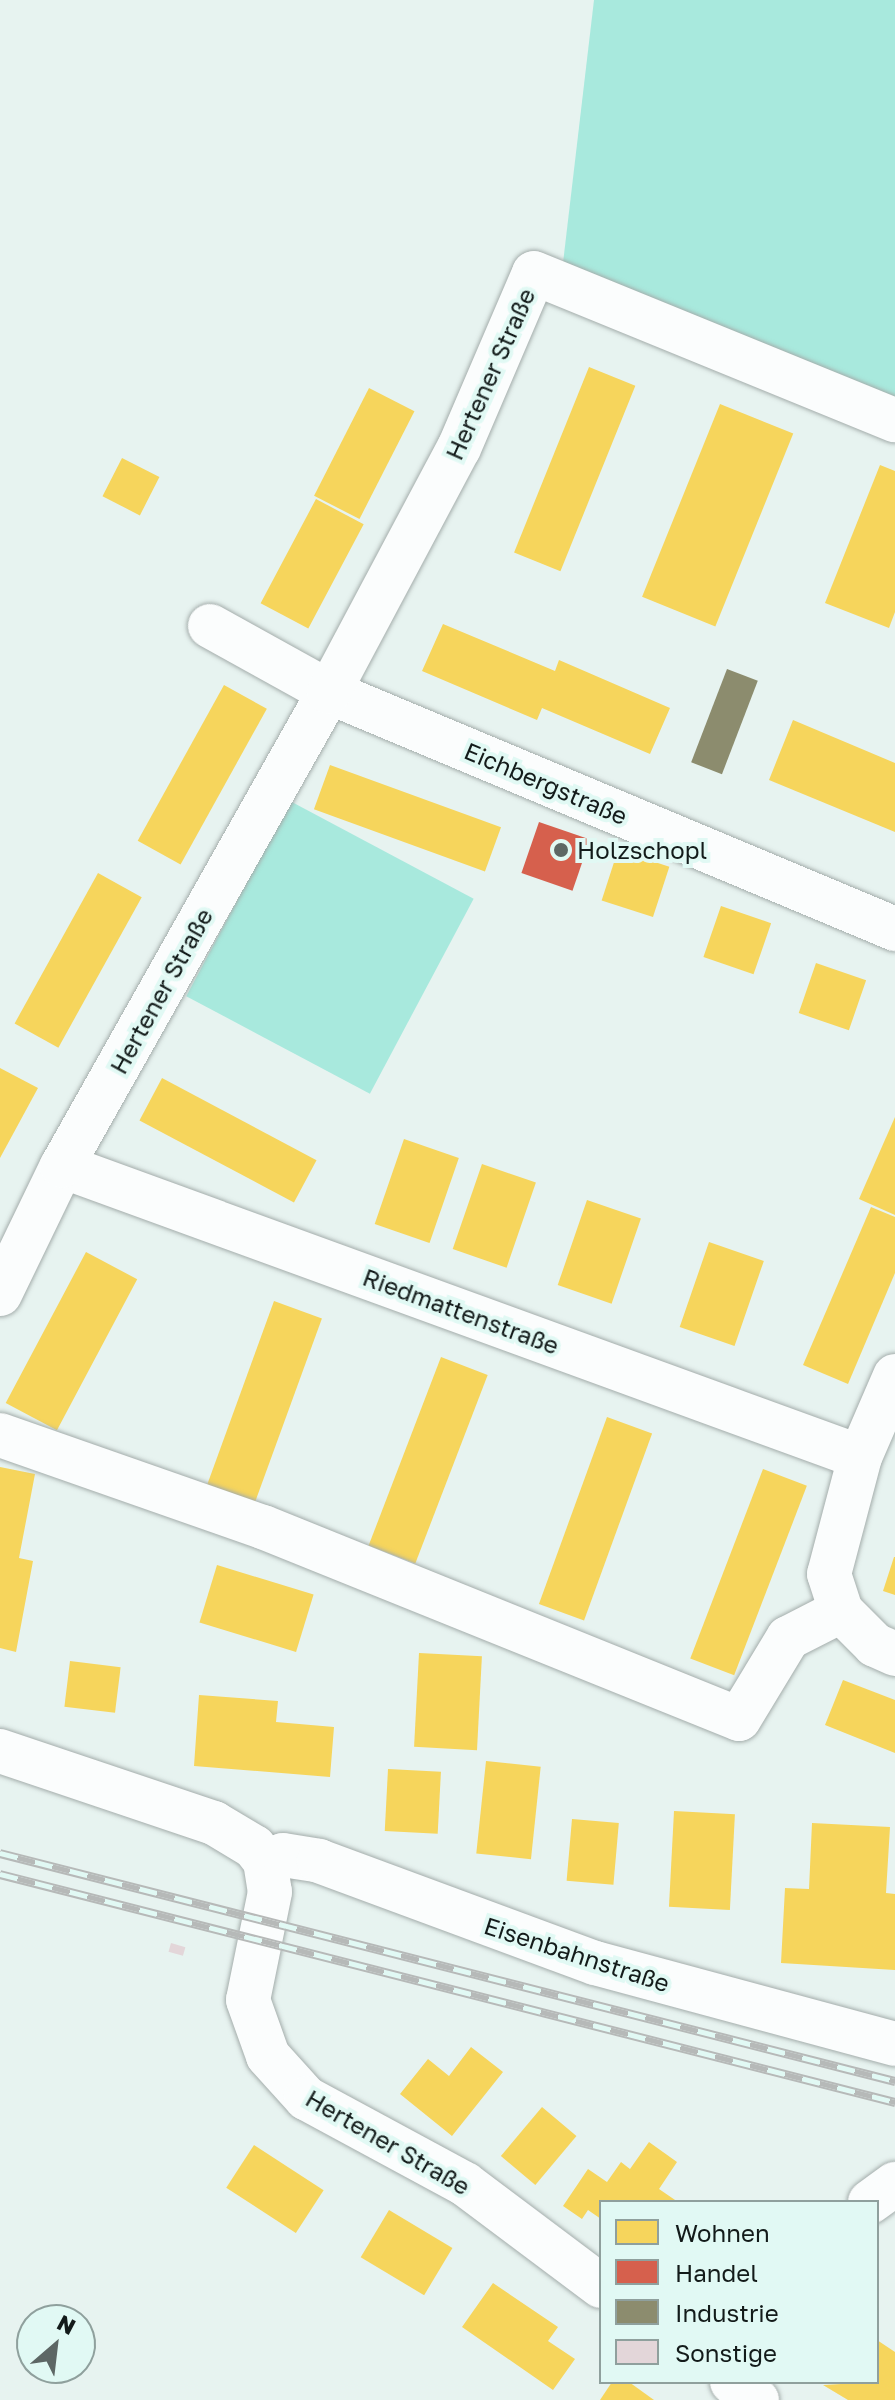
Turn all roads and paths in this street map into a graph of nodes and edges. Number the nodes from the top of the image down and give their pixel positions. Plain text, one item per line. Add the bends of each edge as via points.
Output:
1 (895, 420) edge
2 (210, 626) dead end
3 (329, 692) junction
4 (895, 929) edge
5 (62, 1166) junction
6 (0, 1294) edge
7 (895, 1376) edge
8 (0, 1435) edge
9 (860, 1457) junction
10 (841, 1611) junction
11 (885, 1649) edge
12 (0, 1751) edge
13 (265, 1861) junction
14 (895, 2044) edge
15 (895, 2184) edge
16 (873, 2200) edge
17 (599, 2284) edge

1 - 3 street, Hertener Straße via 534,273 459,448
2 - 3 street
3 - 4 street, Eichbergstraße
3 - 5 street, Hertener Straße
5 - 6 street, Hertener Straße
5 - 9 street, Riedmattenstraße
7 - 9 street
8 - 10 street via 263,1527 739,1719 788,1638
9 - 10 street via 829,1574
10 - 11 street
12 - 13 street via 214,1823 239,1835
13 - 14 street, Eisenbahnstraße via 283,1855 319,1861 595,1963
13 - 17 street, Hertener Straße via 270,1892 248,2000 268,2056 306,2098 465,2184
15 - 16 street

